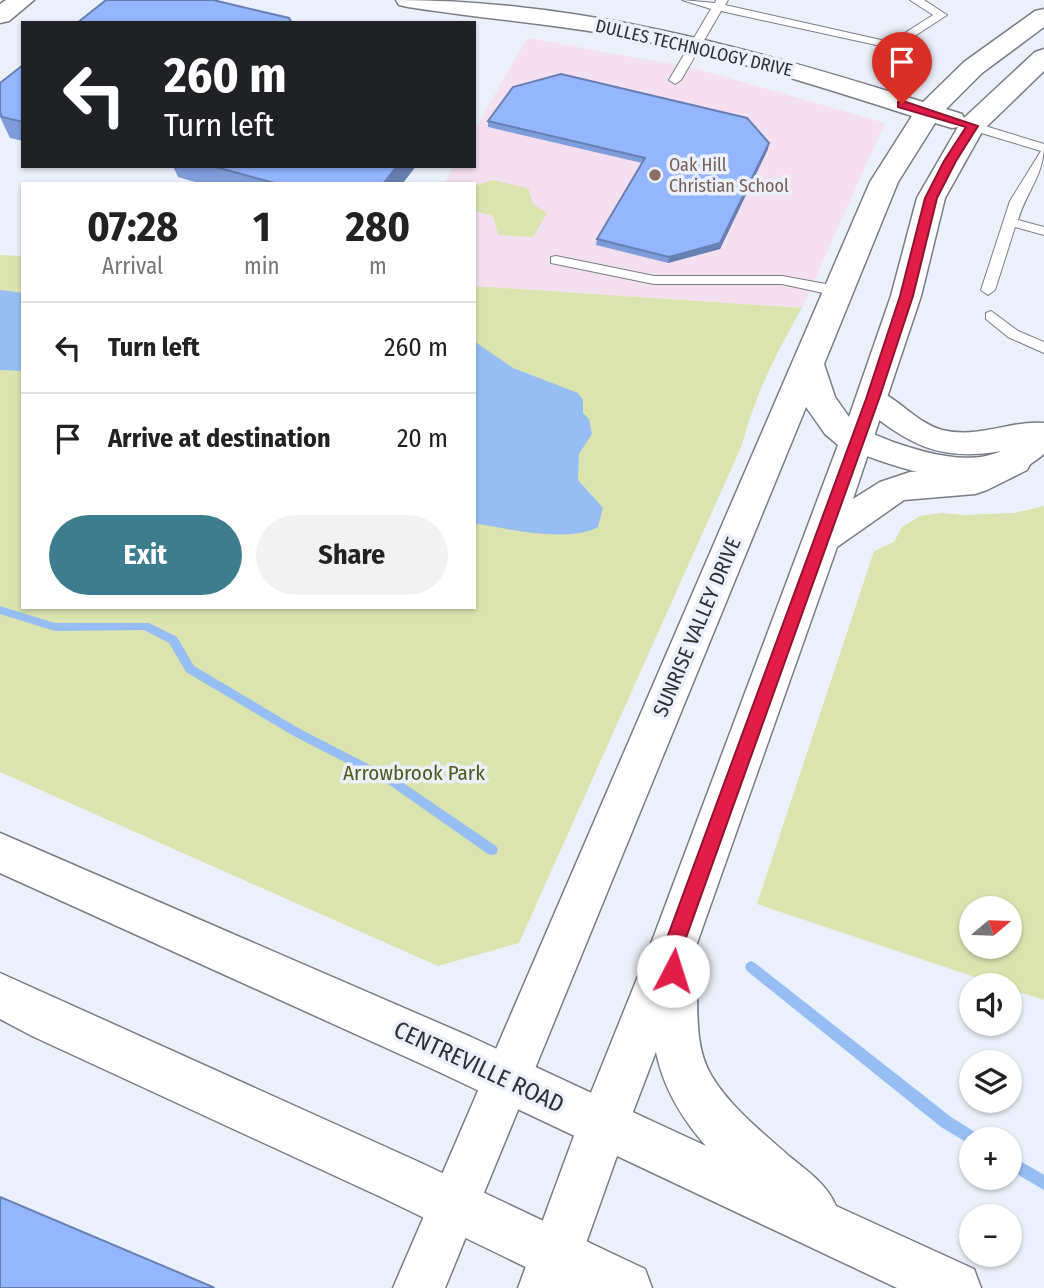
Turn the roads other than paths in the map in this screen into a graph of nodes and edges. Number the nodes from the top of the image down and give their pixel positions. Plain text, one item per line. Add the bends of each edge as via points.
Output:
1 (22, 0) edge
2 (408, 0) edge
3 (688, 0) edge
4 (916, 0) edge
5 (721, 4) edge
6 (0, 16) edge
7 (1044, 16) edge
8 (697, 45) junction
9 (1044, 57) edge
10 (675, 80) dead end
11 (928, 113) junction
12 (972, 126) junction
13 (1044, 148) edge
14 (1044, 155) edge
15 (1010, 222) junction
16 (1044, 231) edge
17 (556, 260) dead end
18 (988, 290) dead end
19 (837, 291) junction
20 (991, 316) dead end
21 (1044, 348) edge
22 (807, 361) junction
23 (872, 399) junction
24 (1044, 435) edge
25 (857, 440) junction
26 (1015, 461) junction
27 (819, 540) junction
28 (0, 852) edge
29 (672, 949) junction
30 (0, 995) edge
31 (508, 1080) junction
32 (603, 1125) junction
33 (453, 1205) junction
34 (837, 1232) junction
35 (549, 1270) edge
36 (419, 1288) edge
37 (626, 1288) edge
38 (955, 1288) edge

1 - 6 main road
2 - 8 main road, DULLES TECHNOLOGY DRIVE via 603,26
3 - 5 lane
4 - 5 lane via 941,15 891,43
5 - 8 lane
7 - 11 main road, SUNRISE VALLEY DRIVE via 973,67
8 - 10 lane
8 - 11 main road, DULLES TECHNOLOGY DRIVE via 796,70
9 - 12 main road
11 - 12 main road, DULLES TECHNOLOGY DRIVE
11 - 19 main road, SUNRISE VALLEY DRIVE via 893,163
12 - 13 lane
12 - 23 main road via 931,198 906,296
14 - 15 lane
15 - 16 lane
15 - 18 lane
17 - 19 lane via 654,280 782,280
19 - 22 main road, SUNRISE VALLEY DRIVE
20 - 21 lane via 1013,334
22 - 25 main road via 828,418
22 - 31 main road, SUNRISE VALLEY DRIVE
23 - 24 street via 915,431 947,442
23 - 25 main road
24 - 26 street
25 - 26 street via 952,467 984,468
25 - 27 main road
26 - 27 main road via 975,481 910,485 892,491
27 - 29 main road
28 - 31 main road, CENTREVILLE ROAD
29 - 32 main road
29 - 34 main road via 677,1037 686,1077 695,1093 719,1123
30 - 33 main road
31 - 32 main road, CENTREVILLE ROAD
31 - 33 main road, SUNRISE VALLEY DRIVE
32 - 34 main road, CENTREVILLE ROAD
32 - 35 main road
33 - 35 main road
33 - 36 main road, SUNRISE VALLEY DRIVE
34 - 38 main road, CENTREVILLE ROAD
35 - 37 main road

